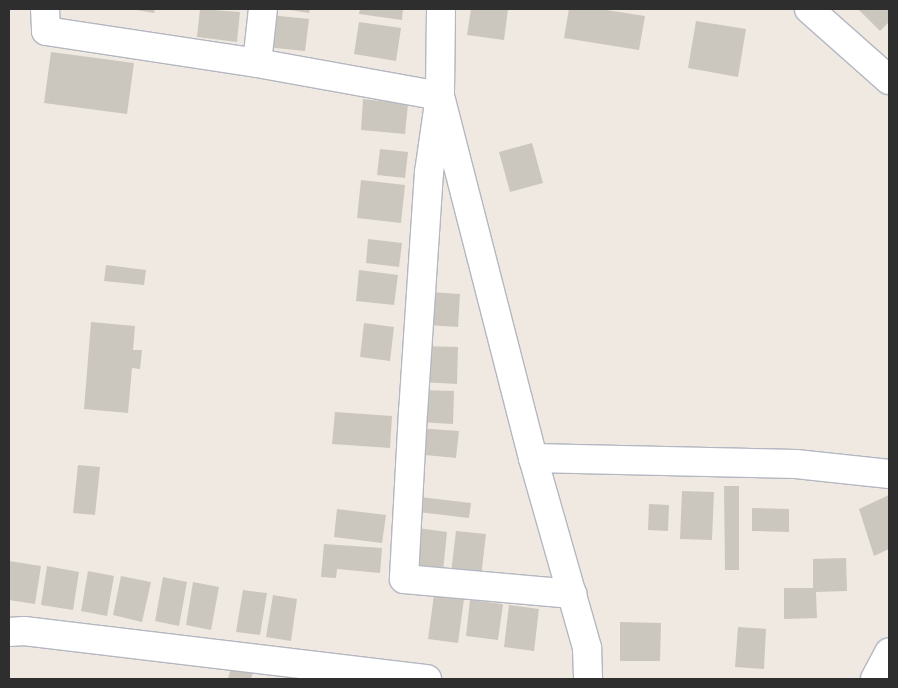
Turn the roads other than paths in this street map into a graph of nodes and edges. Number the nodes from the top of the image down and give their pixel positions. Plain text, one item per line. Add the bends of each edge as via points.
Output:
1 (45, 9) edge
2 (263, 9) edge
3 (442, 9) edge
4 (809, 9) edge
5 (257, 63) junction
6 (889, 80) edge
7 (440, 96) junction
8 (533, 458) junction
9 (889, 474) edge
10 (572, 594) junction
11 (9, 632) edge
12 (889, 653) edge
13 (427, 679) edge
14 (588, 679) edge
15 (875, 679) edge

1 - 5 street via 46,31
2 - 5 street
3 - 7 street
4 - 6 street
5 - 7 street
7 - 8 street
7 - 10 street via 429,181 404,579
8 - 9 street via 796,464
8 - 10 street
10 - 14 street via 586,648
11 - 13 street via 24,631
12 - 15 street

